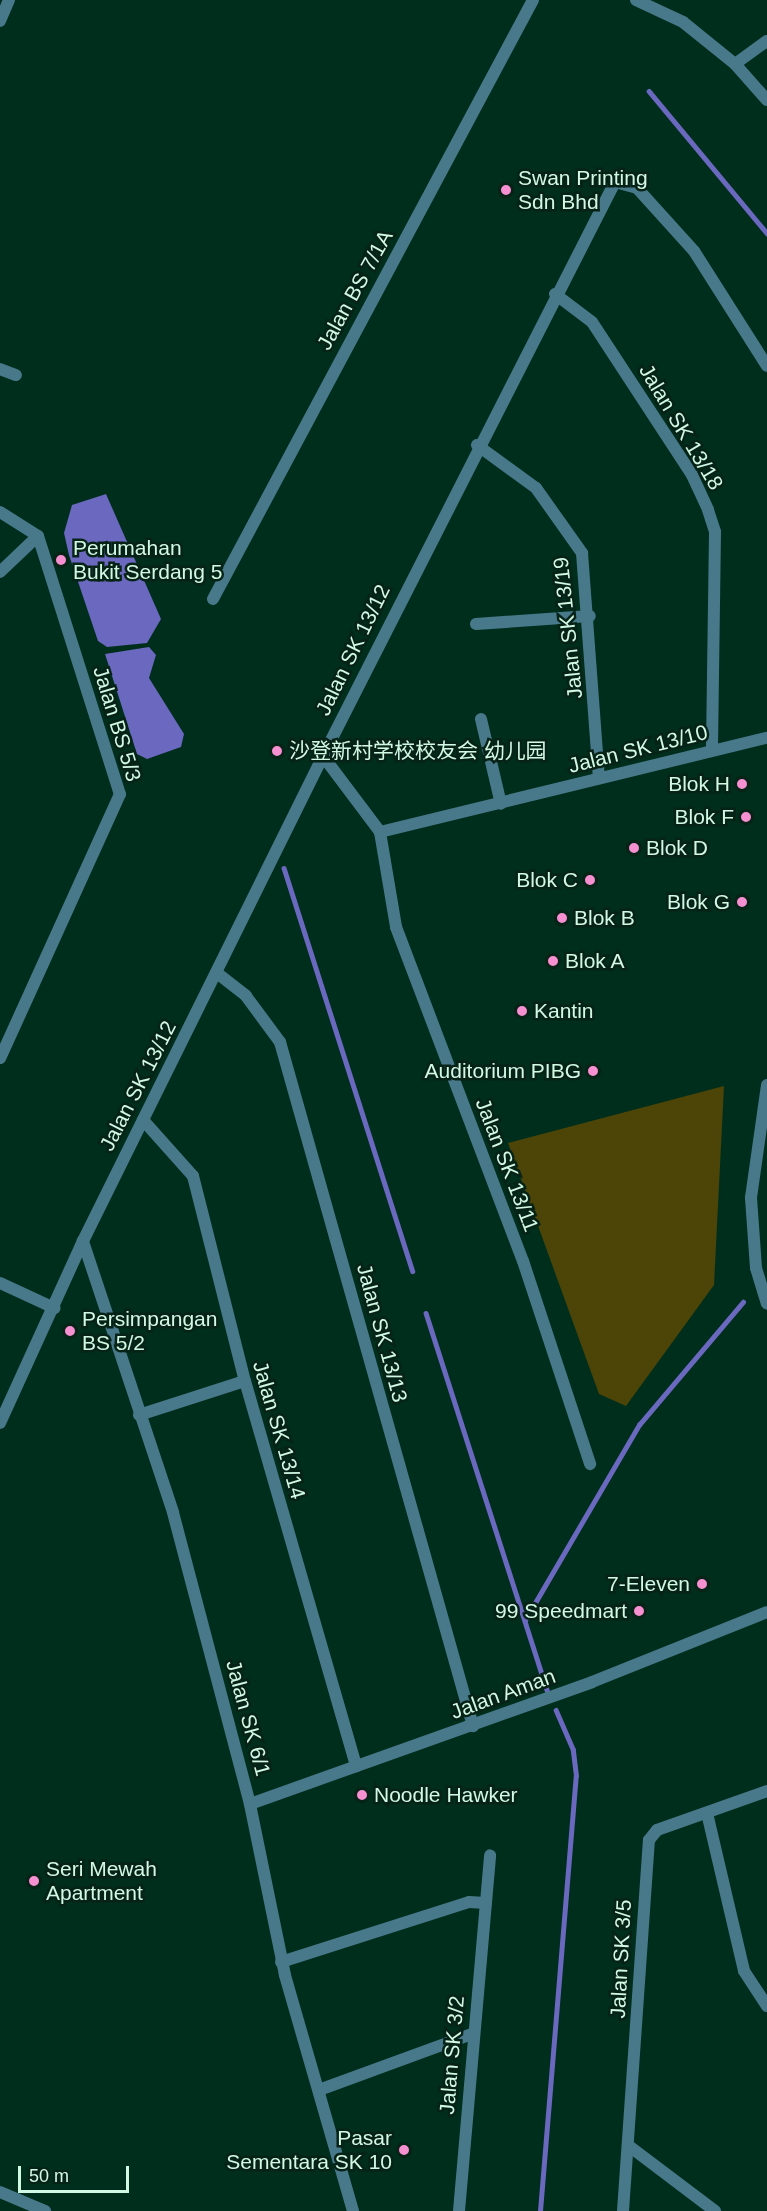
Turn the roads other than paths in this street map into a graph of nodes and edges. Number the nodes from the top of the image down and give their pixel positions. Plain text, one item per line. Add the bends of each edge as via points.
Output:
1 (9, 0) edge
2 (533, 0) edge
3 (636, 0) edge
4 (0, 21) edge
5 (767, 41) edge
6 (735, 64) junction
7 (765, 94) edge
8 (555, 294) junction
9 (767, 366) edge
10 (0, 369) edge
11 (16, 375) dead end
12 (477, 445) junction
13 (0, 512) edge
14 (38, 536) junction
15 (0, 572) edge
16 (213, 598) dead end
17 (590, 616) junction
18 (476, 624) dead end
19 (481, 719) dead end
20 (767, 738) edge
21 (712, 750) junction
22 (323, 756) junction
23 (599, 778) junction
24 (501, 804) junction
25 (380, 832) junction
26 (217, 973) junction
27 (0, 1058) edge
28 (767, 1085) edge
29 (143, 1120) junction
30 (82, 1241) junction
31 (0, 1283) edge
32 (767, 1303) edge
33 (54, 1308) junction
34 (244, 1381) junction
35 (139, 1415) junction
36 (0, 1423) edge
37 (590, 1464) dead end
38 (767, 1612) edge
39 (473, 1726) junction
40 (356, 1766) junction
41 (767, 1791) edge
42 (250, 1804) junction
43 (708, 1812) junction
44 (490, 1855) dead end
45 (486, 1903) junction
46 (282, 1962) junction
47 (767, 2006) edge
48 (472, 2034) junction
49 (319, 2090) junction
50 (629, 2146) junction
51 (0, 2192) edge
52 (45, 2211) edge
53 (354, 2211) edge
54 (459, 2211) edge
55 (623, 2211) edge
56 (715, 2211) edge

1 - 4 street
2 - 16 street, Jalan BS 7/1A
3 - 6 street via 682,22
5 - 6 street
6 - 7 street
8 - 9 street, Jalan SK 13/12 via 605,194 620,181 642,192 694,250
8 - 12 street, Jalan SK 13/12
8 - 21 street, Jalan SK 13/18 via 592,322 686,466 708,510 715,532
10 - 11 street
12 - 17 street, Jalan SK 13/19 via 526,477 578,543
12 - 22 street, Jalan SK 13/12
13 - 14 street
14 - 15 street
14 - 27 street, Jalan BS 5/3 via 120,794
17 - 18 street
17 - 23 street, Jalan SK 13/19
19 - 24 street
20 - 21 street, Jalan SK 13/10
21 - 23 street, Jalan SK 13/10
22 - 25 street, Jalan SK 13/11
22 - 26 street, Jalan SK 13/12
23 - 24 street, Jalan SK 13/10
24 - 25 street, Jalan SK 13/10
25 - 37 street, Jalan SK 13/11 via 396,927 523,1261
26 - 29 street, Jalan SK 13/12
26 - 39 street, Jalan SK 13/13 via 246,996 280,1041
28 - 32 street via 751,1198 756,1268
29 - 30 street, Jalan SK 13/12
29 - 34 street, Jalan SK 13/14 via 193,1176
30 - 33 street, Jalan SK 13/12
30 - 35 street, Jalan SK 6/1
31 - 33 street
33 - 36 street, Jalan SK 13/12
34 - 35 street
34 - 40 street, Jalan SK 13/14
35 - 42 street, Jalan SK 6/1 via 173,1512
38 - 39 street, Jalan Aman
39 - 40 street, Jalan Aman
40 - 42 street, Jalan Aman
41 - 43 street, Jalan SK 3/5
42 - 46 street, Jalan SK 6/1
43 - 47 street via 744,1971
43 - 50 street, Jalan SK 3/5 via 657,1830 647,1845
44 - 45 street, Jalan SK 3/2
45 - 46 street via 469,1902
45 - 48 street, Jalan SK 3/2
46 - 49 street, Jalan SK 6/1
48 - 49 street
48 - 54 street, Jalan SK 3/2
49 - 53 street, Jalan SK 6/1
50 - 55 street, Jalan SK 3/5
50 - 56 street
51 - 52 street

